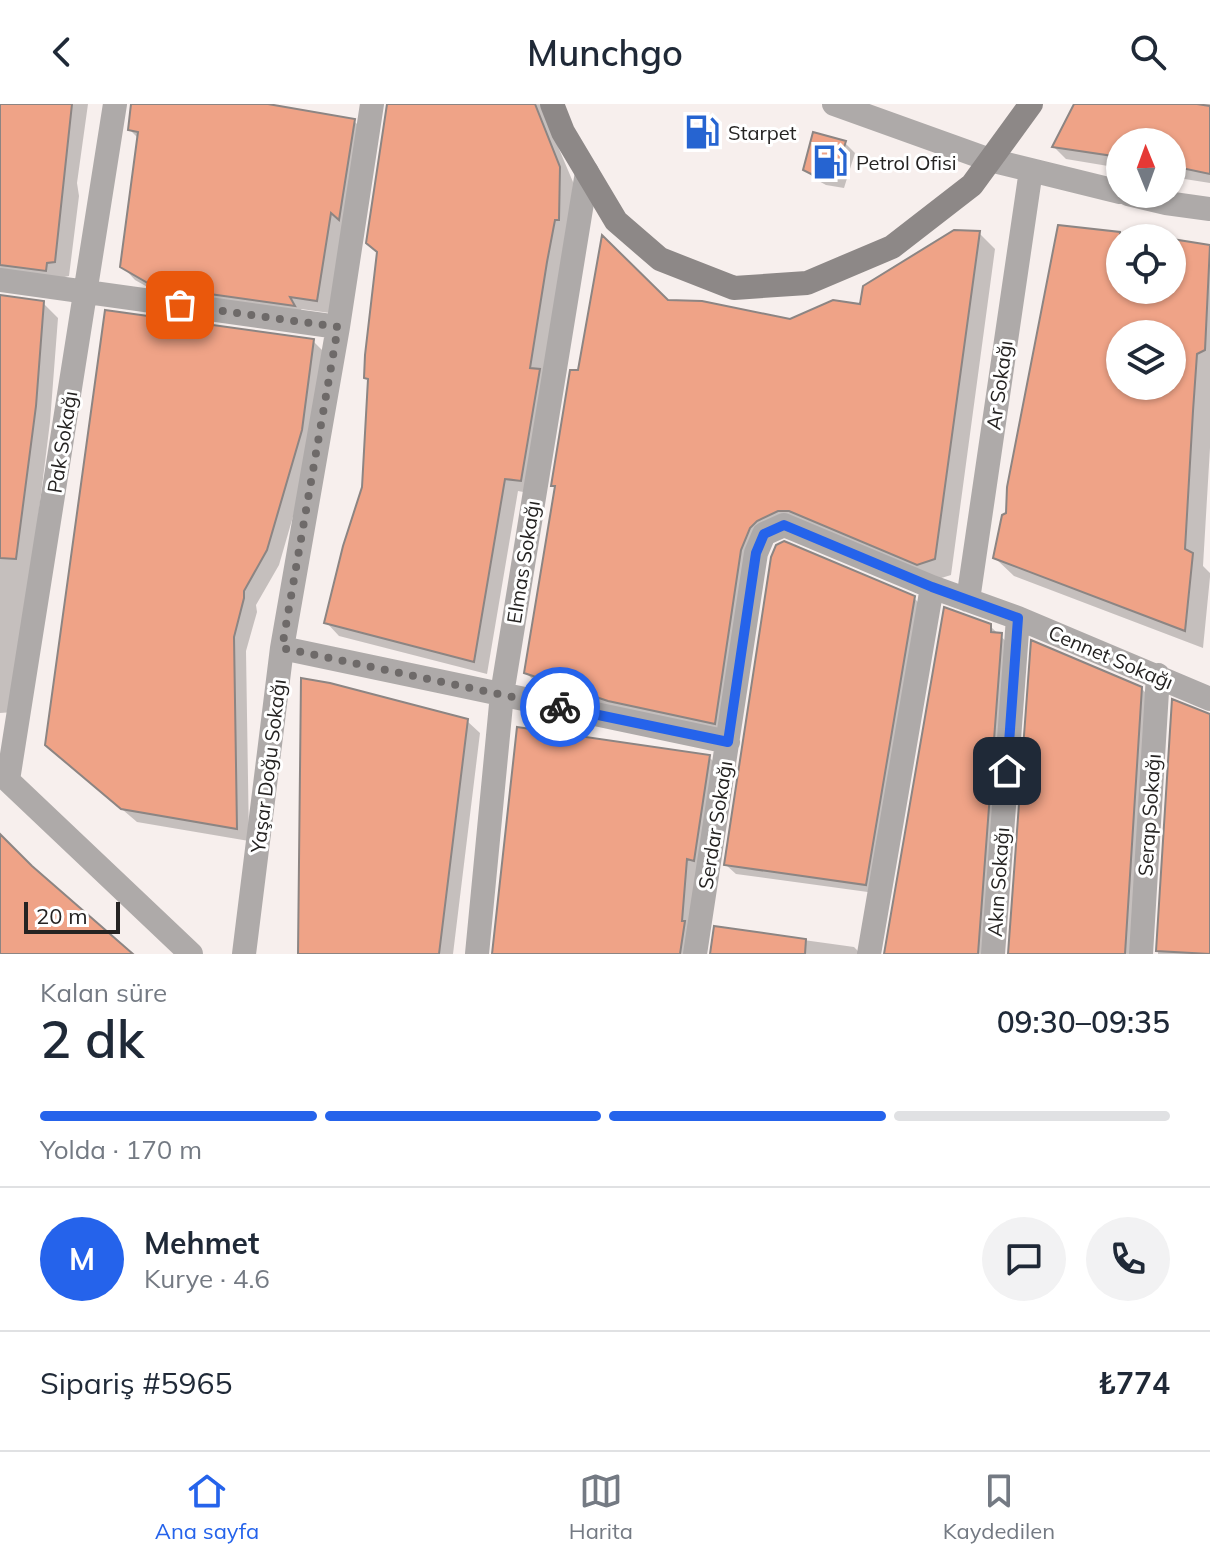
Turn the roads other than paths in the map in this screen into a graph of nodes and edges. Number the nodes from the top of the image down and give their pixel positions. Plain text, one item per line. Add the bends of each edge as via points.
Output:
1 (115, 104) edge
2 (372, 104) edge
3 (552, 104) edge
4 (834, 104) edge
5 (1031, 104) edge
6 (859, 108) edge
7 (990, 160) junction
8 (1031, 170) junction
9 (587, 172) junction
10 (1106, 189) edge
11 (1186, 206) edge
12 (1210, 209) edge
13 (0, 280) edge
14 (85, 293) junction
15 (338, 327) junction
16 (756, 553) joint
17 (932, 587) junction
18 (968, 600) junction
19 (1018, 618) junction
20 (282, 648) junction
21 (1158, 675) junction
22 (502, 694) junction
23 (1210, 699) edge
24 (728, 742) junction
25 (4, 776) edge
26 (191, 954) edge
27 (244, 954) edge
28 (477, 954) edge
29 (695, 954) edge
30 (869, 954) edge
31 (993, 954) edge
32 (1141, 954) edge

1 - 14 street, Pak Sokağı
2 - 15 street, Yaşar Doğu Sokağı
3 - 9 main road
4 - 6 street
5 - 7 main road
6 - 7 street
7 - 8 street
7 - 9 main road via 972,185 892,247 807,283 734,288 660,259 616,221
8 - 10 street
8 - 18 street, Ar Sokağı
9 - 22 street, Elmas Sokağı
11 - 12 street
13 - 14 street
14 - 15 street
14 - 25 street, Pak Sokağı
15 - 20 street, Yaşar Doğu Sokağı
16 - 17 street, Cennet Sokağı via 764,534 784,525
16 - 24 street, Serdar Sokağı
17 - 18 street, Cennet Sokağı
17 - 30 street
18 - 19 street, Cennet Sokağı
19 - 21 street, Cennet Sokağı
19 - 31 street, Akın Sokağı
20 - 22 street
20 - 27 street, Yaşar Doğu Sokağı
21 - 23 street, Cennet Sokağı
21 - 32 street, Serap Sokağı
22 - 24 street
22 - 28 street, Elmas Sokağı
24 - 29 street, Serdar Sokağı
25 - 26 street

